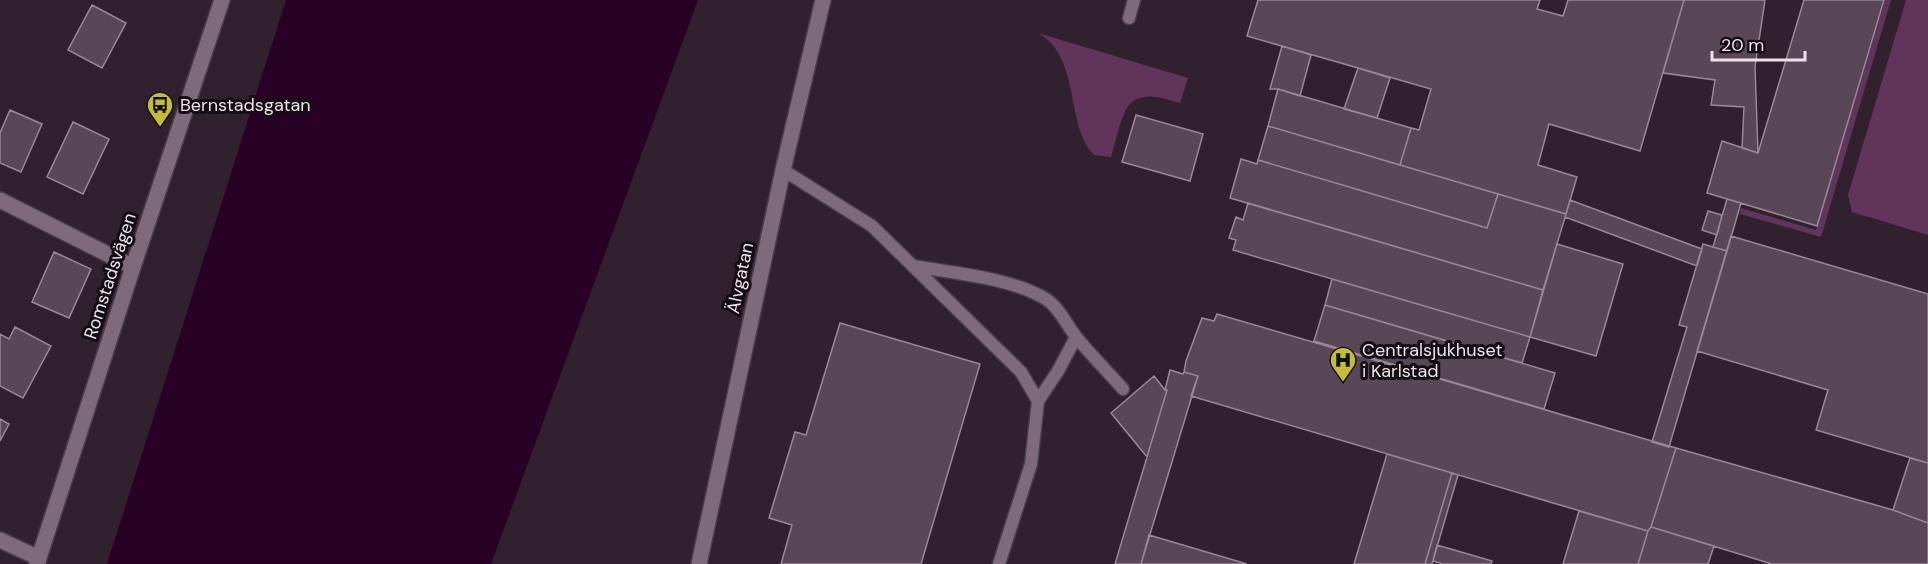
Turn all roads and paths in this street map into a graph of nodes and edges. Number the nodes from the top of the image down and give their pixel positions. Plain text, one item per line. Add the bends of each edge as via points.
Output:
1 (222, 0) edge
2 (823, 0) edge
3 (1134, 0) edge
4 (1129, 18) dead end
5 (783, 170) junction
6 (0, 200) edge
7 (913, 266) junction
8 (133, 267) junction
9 (1076, 338) junction
10 (1123, 389) dead end
11 (1038, 401) junction
12 (0, 540) edge
13 (38, 561) edge
14 (699, 564) edge
15 (999, 564) edge

1 - 8 street, Romstadsvägen
2 - 5 street, Älvgatan
3 - 4 lane
5 - 7 lane via 872,226
5 - 14 street, Älvgatan
6 - 8 street
7 - 9 lane via 1029,291 1059,311
7 - 11 lane via 1021,372
8 - 13 street, Romstadsvägen
9 - 10 lane
9 - 11 lane
11 - 15 lane via 1031,464
12 - 13 street

